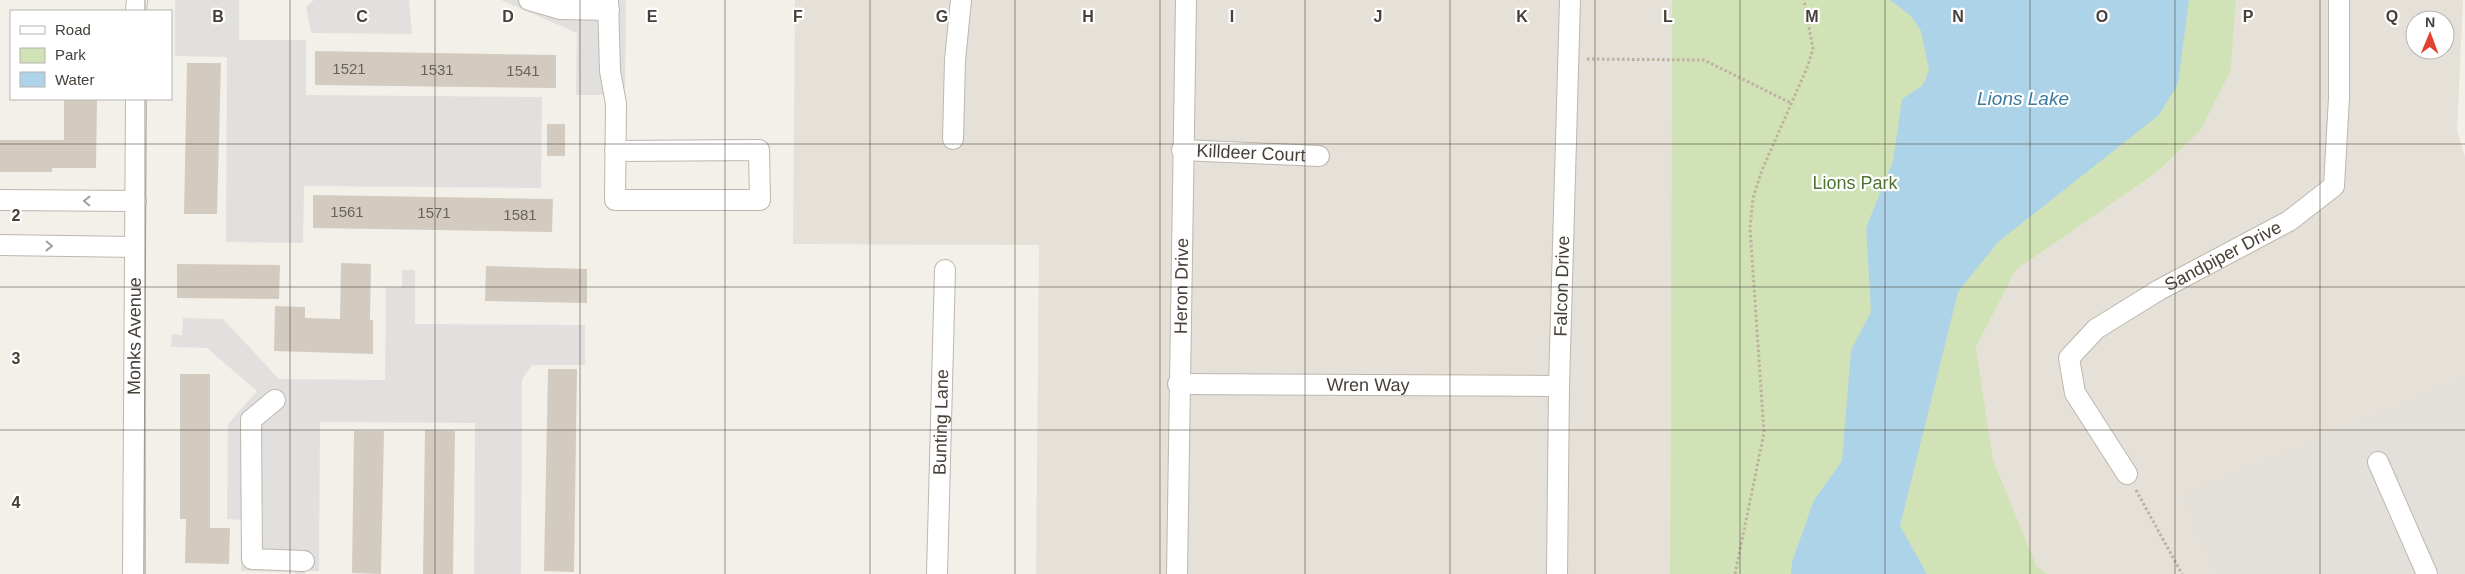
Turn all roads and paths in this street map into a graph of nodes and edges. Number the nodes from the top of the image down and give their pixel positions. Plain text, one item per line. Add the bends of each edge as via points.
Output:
1 (529, 0) edge
2 (961, 0) edge
3 (1186, 0) edge
4 (1570, 0) edge
5 (1804, 0) edge
6 (2339, 0) edge
7 (608, 5) edge
8 (1568, 59) junction
9 (136, 100) edge
10 (1791, 103) junction
11 (954, 139) dead end
12 (1182, 150) junction
13 (615, 151) junction
14 (1319, 156) dead end
15 (0, 200) edge
16 (136, 201) junction
17 (0, 245) edge
18 (135, 247) junction
19 (945, 270) dead end
20 (1178, 384) junction
21 (1559, 386) junction
22 (275, 400) dead end
23 (2378, 462) dead end
24 (2127, 474) joint
25 (304, 561) dead end
26 (133, 574) edge
27 (937, 574) edge
28 (1177, 574) edge
29 (1557, 574) edge
30 (1735, 574) edge
31 (2182, 574) edge
32 (2427, 574) edge

1 - 7 street via 560,9
2 - 11 street via 955,60
3 - 12 street, Heron Drive
4 - 8 street, Falcon Drive
5 - 10 path via 1813,49
6 - 24 street, Sandpiper Drive via 2339,98 2334,186 2289,221 2159,290 2096,329 2069,358 2075,393
7 - 13 street via 610,71 616,104
8 - 10 path via 1704,60
8 - 21 street, Falcon Drive
9 - 16 street, Monks Avenue
10 - 30 path via 1753,198 1750,238 1764,432
12 - 14 street, Killdeer Court
12 - 20 street, Heron Drive
13 - 13 street via 615,200 760,200 759,150
16 -> 15 street
16 - 18 street, Monks Avenue
17 -> 18 street
18 - 26 street, Monks Avenue
19 - 27 street, Bunting Lane
20 - 21 street, Wren Way
20 - 28 street, Heron Drive
21 - 29 street, Falcon Drive
22 - 25 street via 252,420 252,559
23 - 32 street
24 - 31 path

